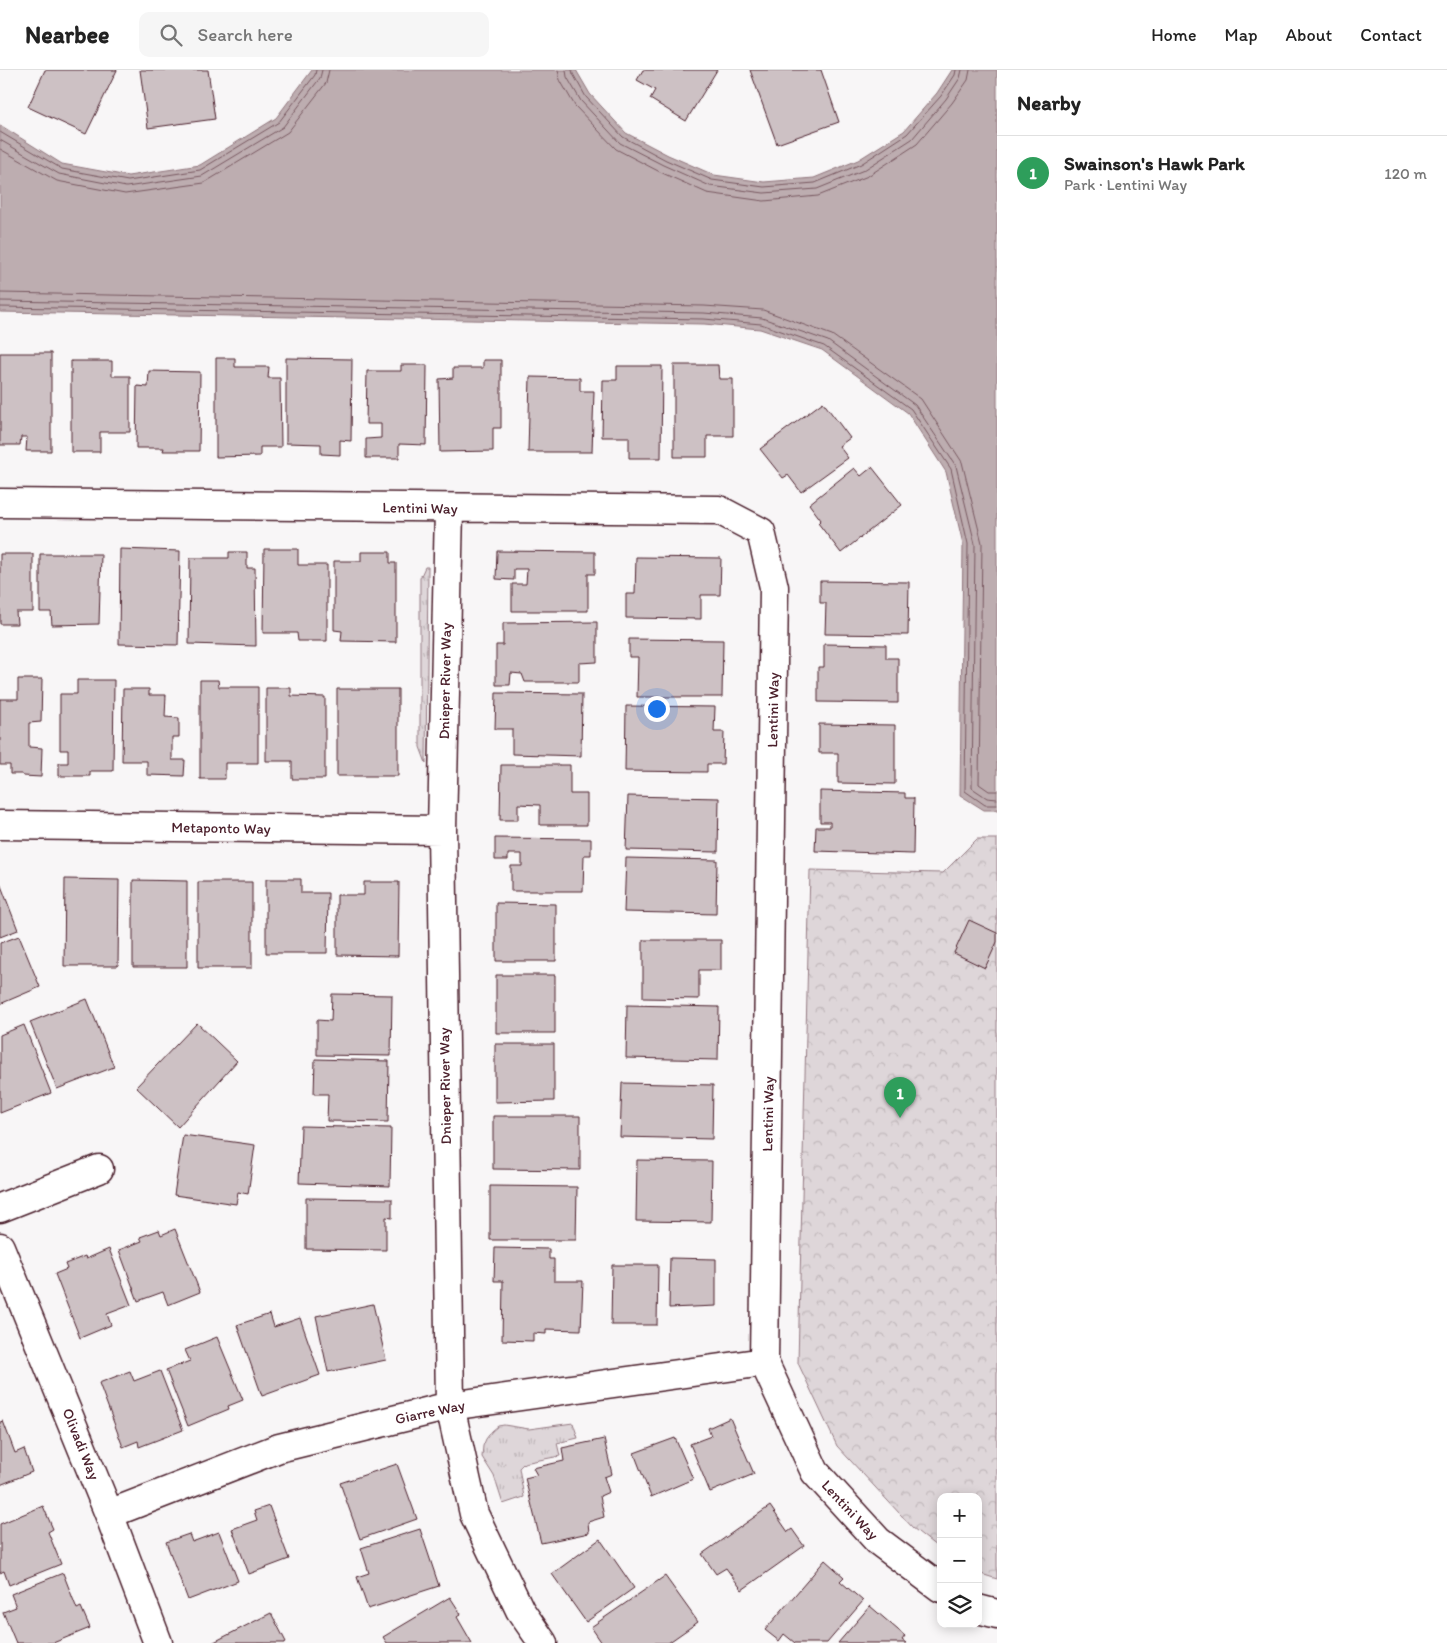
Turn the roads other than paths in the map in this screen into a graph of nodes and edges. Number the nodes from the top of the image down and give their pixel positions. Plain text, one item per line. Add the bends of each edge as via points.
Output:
1 (0, 503) edge
2 (449, 509) junction
3 (0, 826) edge
4 (442, 830) junction
5 (99, 1169) dead end
6 (0, 1208) edge
7 (0, 1247) edge
8 (764, 1362) junction
9 (450, 1406) junction
10 (109, 1514) junction
11 (937, 1585) edge
12 (982, 1610) edge
13 (997, 1614) edge
14 (158, 1643) edge
15 (542, 1643) edge

1 - 2 street, Lentini Way
2 - 4 street, Dnieper River Way
2 - 8 street, Lentini Way via 719,510 761,532 774,587
3 - 4 street, Metaponto Way
4 - 9 street, Dnieper River Way
5 - 6 street
7 - 10 street, Olivadi Way
8 - 9 street, Giarre Way
8 - 11 street, Lentini Way via 815,1472 878,1541
9 - 10 street, Giarre Way via 279,1448
9 - 15 street, Dnieper River Way via 474,1514 520,1610
10 - 14 street, Olivadi Way
12 - 13 street

